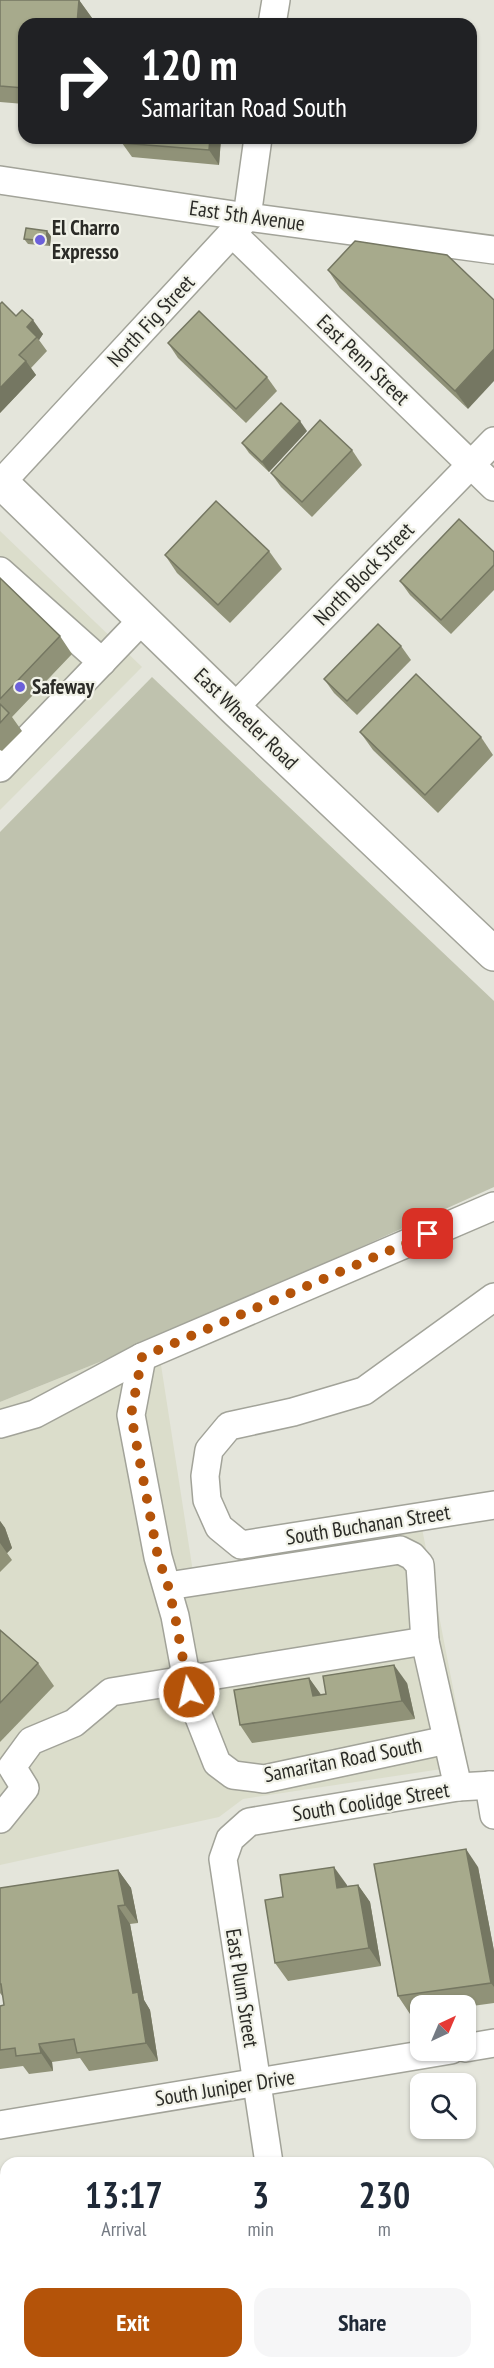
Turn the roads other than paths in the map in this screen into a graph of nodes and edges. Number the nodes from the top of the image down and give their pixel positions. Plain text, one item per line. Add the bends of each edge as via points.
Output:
1 (276, 0) edge
2 (274, 18) edge
3 (257, 144) edge
4 (0, 180) edge
5 (240, 225) junction
6 (494, 250) edge
7 (494, 441) edge
8 (471, 465) junction
9 (0, 483) edge
10 (494, 486) edge
11 (0, 571) edge
12 (143, 619) junction
13 (102, 662) junction
14 (234, 708) junction
15 (0, 768) edge
16 (494, 954) edge
17 (494, 1206) edge
18 (494, 1297) edge
19 (142, 1357) junction
20 (0, 1424) edge
21 (494, 1505) edge
22 (168, 1586) junction
23 (425, 1641) junction
24 (188, 1681) junction
25 (447, 1740) junction
26 (491, 1785) edge
27 (458, 1788) junction
28 (494, 1815) edge
29 (0, 1819) edge
30 (249, 1822) joint
31 (494, 2043) edge
32 (476, 2046) edge
33 (410, 2057) edge
34 (256, 2083) junction
35 (0, 2125) edge
36 (268, 2157) edge

1 - 2 street
3 - 5 street
4 - 5 street, East 5th Avenue
5 - 6 street, East 5th Avenue
5 - 8 street, East Penn Street
5 - 9 street, North Fig Street
7 - 8 street, North Block Street
8 - 10 street, East Penn Street
8 - 14 street, North Block Street
9 - 12 main road, East Wheeler Road
11 - 13 street
12 - 13 street
12 - 14 main road, East Wheeler Road
13 - 15 street
14 - 16 main road, East Wheeler Road
17 - 19 street
18 - 21 street, South Buchanan Street via 364,1391 229,1426 209,1450 205,1476 207,1500 219,1527 241,1545
19 - 20 street via 35,1414
19 - 22 street, Samaritan Road South via 131,1415 158,1557
22 - 23 street via 400,1550 420,1565
22 - 24 street, Samaritan Road South
23 - 24 street
23 - 25 street
24 - 25 street, Samaritan Road South via 217,1763 233,1775 264,1779
24 - 29 street via 111,1692 74,1724 31,1741 12,1767 25,1788
25 - 27 street
26 - 27 street, South Coolidge Street
26 - 28 street
27 - 30 street, South Coolidge Street
30 - 34 street, East Plum Street via 230,1839 223,1859
31 - 32 street
33 - 34 street, South Juniper Drive
34 - 35 street, South Juniper Drive
34 - 36 street, East Plum Street

